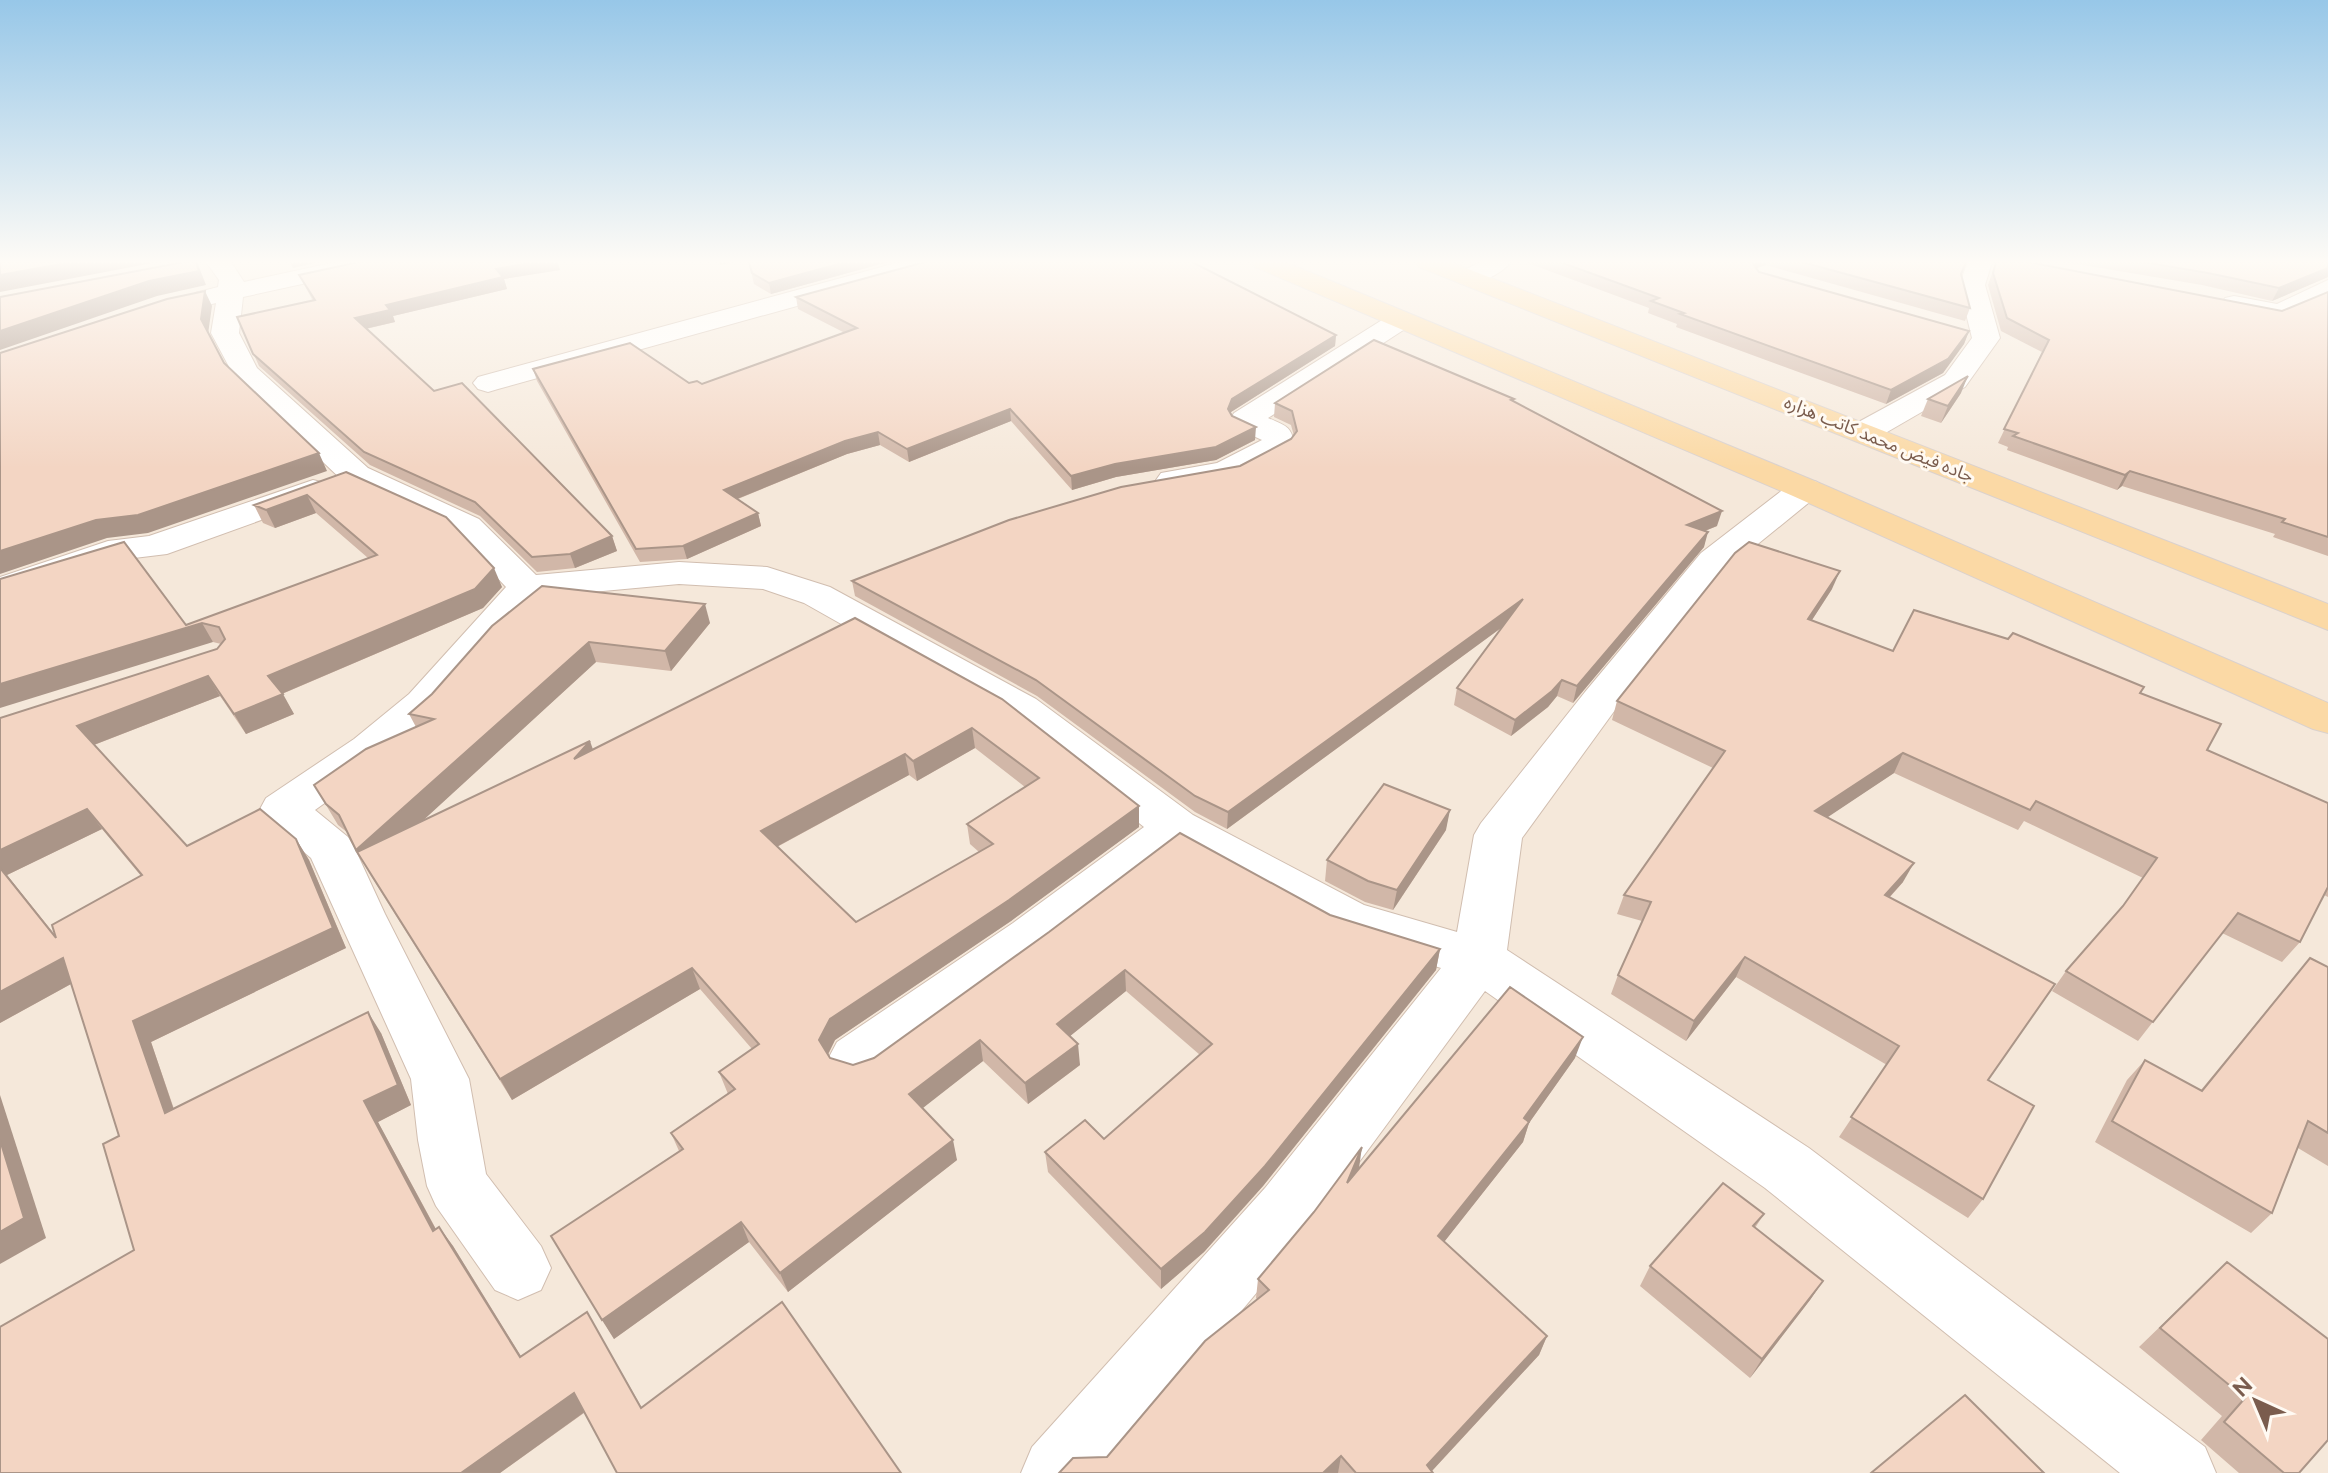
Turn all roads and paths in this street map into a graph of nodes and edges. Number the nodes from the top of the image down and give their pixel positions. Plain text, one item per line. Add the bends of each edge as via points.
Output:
1 (225, 331) edge
2 (678, 331) edge
3 (1384, 331) edge
4 (1423, 331) edge
5 (1604, 331) edge
6 (1958, 331) edge
7 (1984, 331) edge
8 (1986, 338) junction
9 (488, 383) dead end
10 (1864, 432) junction
11 (356, 475) junction
12 (1147, 484) edge
13 (1805, 489) junction
14 (859, 579) edge
15 (527, 587) junction
16 (0, 589) edge
17 (817, 595) junction
18 (2328, 618) edge
19 (2328, 719) edge
20 (1176, 827) junction
21 (1479, 959) junction
22 (857, 1059) dead end
23 (518, 1268) dead end
24 (1058, 1473) edge
25 (2179, 1473) edge

1 - 11 street via 245,372
2 - 9 street
3 - 12 street via 1245,420 1277,433 1278,444 1226,471
4 - 13 main road
5 - 10 main road, جاده فیض محمد کاتب هزاره
6 - 8 street
7 - 8 street
8 - 10 street via 1955,381
10 - 18 main road, جاده فیض محمد کاتب هزاره
11 - 15 street via 467,526
11 - 16 street via 167,542 121,549
13 - 19 main road
13 - 21 street via 1714,561 1498,835
14 - 17 street
15 - 17 street via 679,573 767,578
15 - 23 street via 424,703 370,749 283,809 331,849 440,1079 458,1186
17 - 20 street via 1021,708
20 - 21 street via 1347,919
20 - 22 street
21 - 24 street via 1287,1209
21 - 25 street via 1787,1168

